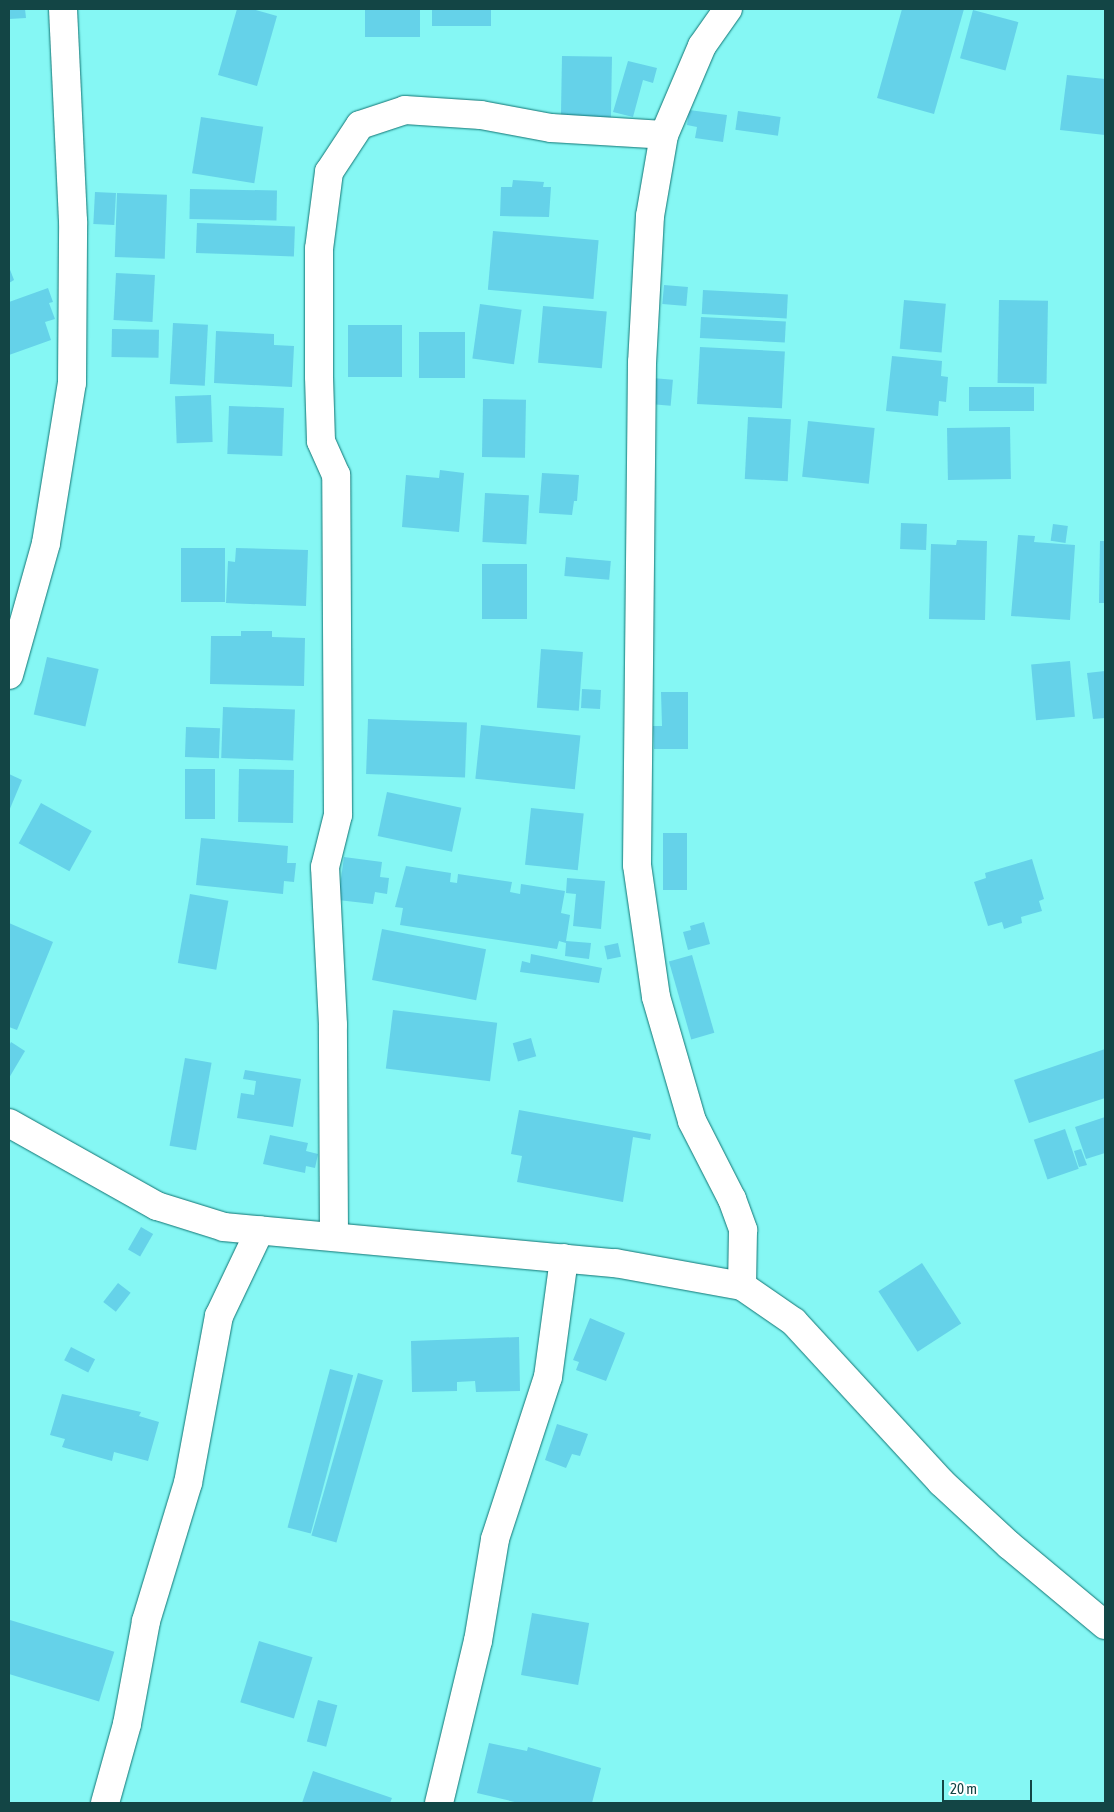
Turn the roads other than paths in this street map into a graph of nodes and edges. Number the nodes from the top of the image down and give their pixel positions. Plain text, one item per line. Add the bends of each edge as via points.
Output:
1 (63, 9) edge
2 (728, 9) edge
3 (664, 135) junction
4 (9, 675) edge
5 (9, 1123) edge
6 (260, 1230) junction
7 (334, 1236) junction
8 (564, 1258) junction
9 (742, 1286) junction
10 (1105, 1625) edge
11 (105, 1803) edge
12 (438, 1803) edge

1 - 4 street via 73,221 72,383 46,543
2 - 3 street via 702,46
3 - 7 street via 550,128 481,115 405,110 360,125 329,172 319,250 319,376 321,441 336,475 338,816 325,866 333,1025
3 - 9 street via 650,216 642,362 637,865 656,998 692,1121 732,1199 743,1230
5 - 6 street via 157,1206 224,1227
6 - 7 street
6 - 11 street via 219,1316 188,1483 146,1620 127,1724
7 - 8 street
8 - 9 street via 615,1263
8 - 12 street via 548,1378 495,1539 478,1640
9 - 10 street via 794,1322 941,1482 1009,1546

